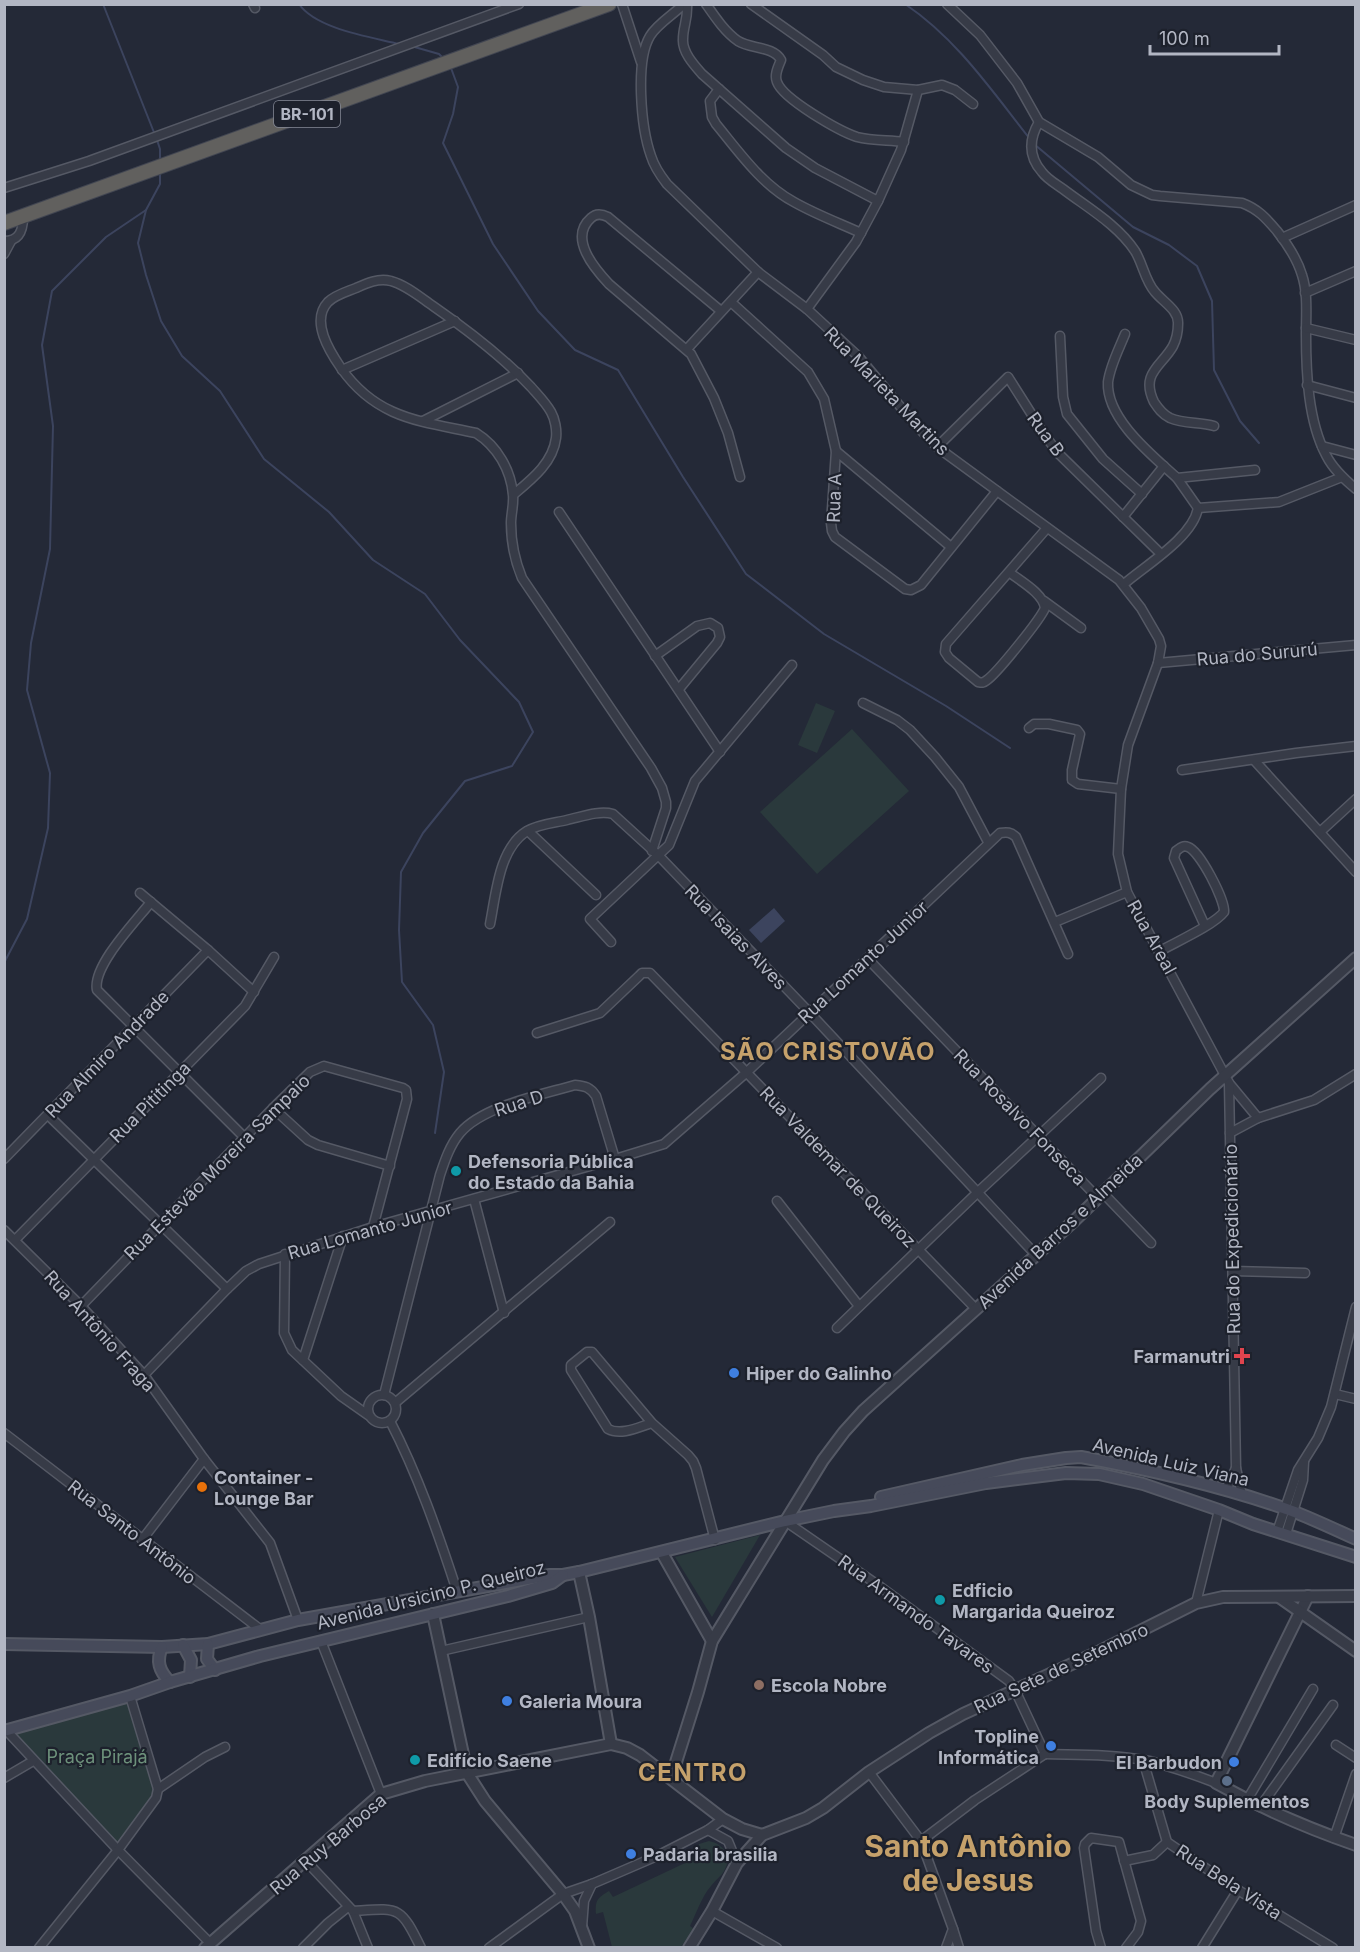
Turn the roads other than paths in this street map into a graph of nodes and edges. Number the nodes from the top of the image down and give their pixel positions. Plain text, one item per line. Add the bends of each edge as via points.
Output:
1 (519, 4) edge
2 (609, 4) edge
3 (622, 4) edge
4 (686, 4) edge
5 (706, 4) edge
6 (752, 4) edge
7 (947, 4) edge
8 (643, 65) junction
9 (719, 89) junction
10 (918, 90) junction
11 (973, 104) dead end
12 (1040, 122) junction
13 (903, 142) junction
14 (4, 188) edge
15 (878, 201) junction
16 (1356, 205) edge
17 (23, 217) junction
18 (4, 223) edge
19 (861, 233) junction
20 (1282, 238) junction
21 (8, 241) edge
22 (4, 254) edge
23 (1356, 271) edge
24 (758, 272) junction
25 (1305, 293) junction
26 (731, 302) junction
27 (807, 309) junction
28 (721, 311) junction
29 (454, 321) junction
30 (1306, 328) junction
31 (1125, 334) dead end
32 (1060, 336) dead end
33 (1356, 340) edge
34 (687, 349) junction
35 (342, 370) junction
36 (518, 372) junction
37 (1307, 385) junction
38 (1356, 398) edge
39 (423, 422) junction
40 (1214, 426) dead end
41 (1322, 446) junction
42 (937, 447) junction
43 (836, 451) junction
44 (1356, 455) edge
45 (1164, 466) junction
46 (1255, 470) dead end
47 (740, 477) dead end
48 (1342, 477) junction
49 (1177, 478) junction
50 (1356, 489) edge
51 (996, 491) junction
52 (1142, 494) junction
53 (513, 495) junction
54 (1198, 508) junction
55 (559, 512) dead end
56 (1123, 517) junction
57 (1047, 528) junction
58 (951, 547) junction
59 (1161, 554) junction
60 (1009, 572) junction
61 (1124, 584) junction
62 (1043, 601) junction
63 (1081, 628) dead end
64 (1356, 645) edge
65 (655, 656) junction
66 (1158, 663) junction
67 (792, 665) dead end
68 (679, 689) junction
69 (863, 703) dead end
70 (1029, 728) dead end
71 (1356, 746) edge
72 (720, 752) junction
73 (1254, 760) junction
74 (1182, 770) dead end
75 (1121, 789) junction
76 (1356, 799) edge
77 (528, 831) junction
78 (1320, 832) junction
79 (988, 842) junction
80 (656, 853) junction
81 (1354, 867) edge
82 (1127, 892) junction
83 (140, 893) dead end
84 (596, 895) dead end
85 (151, 902) junction
86 (1055, 922) junction
87 (490, 924) dead end
88 (1205, 926) junction
89 (611, 942) dead end
90 (208, 950) junction
91 (1160, 951) junction
92 (1068, 954) dead end
93 (274, 957) dead end
94 (867, 958) junction
95 (1356, 958) edge
96 (254, 992) junction
97 (809, 1012) junction
98 (134, 1026) junction
99 (537, 1033) dead end
100 (180, 1072) junction
101 (747, 1072) junction
102 (1356, 1074) edge
103 (1101, 1078) dead end
104 (1228, 1079) junction
105 (273, 1108) junction
106 (48, 1114) junction
107 (1258, 1118) junction
108 (1230, 1133) junction
109 (1040, 1136) junction
110 (244, 1137) junction
111 (94, 1158) junction
112 (4, 1159) edge
113 (615, 1160) junction
114 (390, 1166) junction
115 (978, 1192) junction
116 (1101, 1196) junction
117 (474, 1199) junction
118 (777, 1201) dead end
119 (433, 1210) junction
120 (610, 1222) dead end
121 (160, 1223) junction
122 (373, 1227) junction
123 (4, 1230) edge
124 (343, 1236) junction
125 (15, 1240) junction
126 (1151, 1243) dead end
127 (918, 1250) junction
128 (285, 1254) junction
129 (1036, 1255) junction
130 (1233, 1271) junction
131 (1305, 1273) dead end
132 (227, 1289) junction
133 (81, 1306) junction
134 (859, 1306) junction
135 (1356, 1306) edge
136 (976, 1309) junction
137 (504, 1313) junction
138 (837, 1328) dead end
139 (303, 1360) junction
140 (144, 1375) junction
141 (1335, 1394) junction
142 (384, 1395) junction
143 (1356, 1399) edge
144 (395, 1403) junction
145 (368, 1415) junction
146 (390, 1421) junction
147 (652, 1423) junction
148 (4, 1433) edge
149 (1066, 1458) junction
150 (204, 1459) junction
151 (1236, 1468) junction
152 (1066, 1473) junction
153 (1226, 1490) junction
154 (1242, 1495) junction
155 (1219, 1510) junction
156 (834, 1511) junction
157 (1290, 1511) junction
158 (785, 1521) junction
159 (1281, 1533) junction
160 (1356, 1539) edge
161 (142, 1540) junction
162 (715, 1540) junction
163 (662, 1553) junction
164 (1356, 1557) edge
165 (579, 1572) junction
166 (563, 1575) junction
167 (457, 1591) junction
168 (1308, 1596) junction
169 (1356, 1596) edge
170 (1279, 1597) junction
171 (1196, 1603) junction
172 (1301, 1612) junction
173 (433, 1614) junction
174 (589, 1617) junction
175 (298, 1620) junction
176 (261, 1630) junction
177 (321, 1641) junction
178 (712, 1641) junction
179 (4, 1644) edge
180 (208, 1644) junction
181 (172, 1646) junction
182 (441, 1651) junction
183 (1356, 1652) edge
184 (215, 1670) junction
185 (190, 1677) junction
186 (170, 1682) junction
187 (1313, 1689) dead end
188 (1016, 1690) junction
189 (130, 1696) junction
190 (1332, 1706) dead end
191 (5, 1730) edge
192 (611, 1744) junction
193 (1336, 1745) dead end
194 (225, 1747) dead end
195 (1045, 1754) junction
196 (1356, 1758) edge
197 (1143, 1760) junction
198 (33, 1761) junction
199 (869, 1772) junction
200 (467, 1773) junction
201 (1356, 1774) edge
202 (4, 1778) edge
203 (671, 1778) junction
204 (1216, 1783) junction
205 (158, 1789) junction
206 (381, 1794) junction
207 (1247, 1800) junction
208 (1260, 1807) junction
209 (723, 1819) junction
210 (708, 1830) junction
211 (762, 1835) junction
212 (1334, 1838) junction
213 (921, 1841) junction
214 (1167, 1842) junction
215 (1356, 1845) edge
216 (118, 1850) junction
217 (306, 1861) junction
218 (1124, 1861) junction
219 (737, 1863) junction
220 (592, 1884) junction
221 (1238, 1890) junction
222 (563, 1894) junction
223 (351, 1909) junction
224 (712, 1911) junction
225 (582, 1927) junction
226 (953, 1929) junction
227 (208, 1945) edge
228 (39, 1947) edge
229 (303, 1947) edge
230 (369, 1947) edge
231 (421, 1947) edge
232 (489, 1947) edge
233 (589, 1947) edge
234 (689, 1947) edge
235 (777, 1947) edge
236 (946, 1947) edge
237 (958, 1947) edge
238 (1101, 1947) edge
239 (1126, 1947) edge
240 (1202, 1947) edge
241 (1333, 1947) edge

1 - 14 street
2 - 17 highway, BR-101
3 - 8 street
4 - 8 street, Rua Marieta Martins via 653,32
4 - 9 street via 684,47 692,63
5 - 13 street via 738,41 780,57 776,76 780,89 810,111 842,131 867,139
6 - 10 street via 836,67 885,87
7 - 12 street via 980,35 1017,83
8 - 24 street, Rua Marieta Martins via 644,124 657,170
9 - 15 street via 786,148
9 - 19 street via 710,101 712,117 755,171 793,202
10 - 11 street via 949,87
10 - 13 street
12 - 20 street via 1098,157 1140,190 1160,196 1242,203 1265,217
12 - 40 street via 1032,134 1031,147 1041,172 1123,236 1140,260 1154,291 1178,318 1173,347 1154,369 1149,386 1151,395 1163,414
13 - 15 street
15 - 19 street
16 - 20 street
17 - 18 highway, BR-101
17 - 21 street via 22,232
19 - 27 street
20 - 25 street via 1297,260
21 - 22 street
23 - 25 street
24 - 26 street
24 - 27 street, Rua Marieta Martins
25 - 30 street
26 - 28 street
26 - 43 street, Rua A via 808,372 824,399
27 - 42 street, Rua Marieta Martins via 859,357
28 - 34 street
28 - 34 street via 608,217 592,216 582,234 589,260 609,284
29 - 35 street
29 - 35 street via 400,285 382,279 371,281 335,297 322,311 321,328 327,348
29 - 36 street
30 - 33 street
30 - 37 street
31 - 45 street via 1108,382 1110,397 1127,427
32 - 52 street via 1067,414 1103,459
34 - 47 street via 714,398
35 - 39 street via 376,404
36 - 39 street
36 - 53 street via 552,414 556,439 542,469
37 - 38 street
37 - 41 street
39 - 53 street via 476,433 485,439 503,460
41 - 44 street
41 - 48 street
42 - 51 street, Rua Marieta Martins
42 - 56 street, Rua B via 1008,377 1059,454
43 - 58 street
43 - 58 street, Rua A via 832,531 835,537 911,590 921,585
45 - 49 street
45 - 52 street
46 - 49 street
48 - 50 street
48 - 54 street via 1279,502
49 - 54 street
51 - 57 street, Rua Marieta Martins
51 - 58 street
52 - 56 street
53 - 80 street via 513,544 522,578 662,788 666,808
54 - 59 street via 1184,533
55 - 65 street
56 - 59 street, Rua B
57 - 60 street
57 - 61 street, Rua Marieta Martins
59 - 61 street
60 - 62 street
60 - 62 street via 946,644 949,658 978,682 985,682 1043,613
61 - 66 street, Rua Marieta Martins via 1157,635 1161,646
62 - 63 street
64 - 66 street, Rua do Sururú
65 - 68 street
65 - 68 street via 697,626 710,623 718,628 717,643
66 - 75 street, Rua Areal via 1128,745
67 - 72 street
68 - 72 street
69 - 79 street via 910,730 949,773
70 - 75 street via 1042,723 1077,730 1080,734 1072,780
71 - 73 street
72 - 80 street via 695,781 669,845
73 - 74 street
73 - 78 street
75 - 82 street, Rua Areal via 1118,854
76 - 78 street
77 - 80 street, Rua Isaias Alves via 608,812
77 - 84 street
77 - 87 street, Rua Isaias Alves via 510,847 503,862
78 - 81 street
79 - 86 street, Rua Lomanto Junior via 1000,833 1016,837
79 - 94 street, Rua Lomanto Junior
80 - 89 street via 590,919
80 - 97 street, Rua Isaias Alves
82 - 86 street
82 - 91 street, Rua Areal
83 - 85 street
85 - 90 street
85 - 98 street via 105,960 96,982 101,995
86 - 92 street
88 - 88 street via 1222,915 1224,904 1198,856 1183,847 1174,858
88 - 91 street
90 - 96 street
90 - 98 street, Rua Almiro Andrade
91 - 104 street, Rua Areal
93 - 96 street, Rua Pititinga
94 - 97 street, Rua Lomanto Junior
94 - 109 street, Rua Rosalvo Fonseca
95 - 104 street, Avenida Barros e Almeida
96 - 100 street, Rua Pititinga
97 - 101 street, Rua Lomanto Junior
97 - 115 street, Rua Isaias Alves
98 - 100 street
98 - 106 street, Rua Almiro Andrade
99 - 101 street, Rua Valdemar de Queiroz via 600,1013 642,973 650,973
100 - 110 street
100 - 111 street, Rua Pititinga
101 - 113 street, Rua Lomanto Junior via 664,1144
101 - 127 street, Rua Valdemar de Queiroz
102 - 107 street via 1314,1100
103 - 109 street
104 - 107 street
104 - 108 street, Rua do Expedicionário
104 - 116 street, Avenida Barros e Almeida
105 - 110 street, Rua Estevão Moreira Sampaio
105 - 114 street via 318,1145
105 - 114 street, Rua Estevão Moreira Sampaio via 310,1072 324,1066 404,1088 407,1100
106 - 111 street
106 - 112 street, Rua Almiro Andrade
107 - 108 street
108 - 130 street, Rua do Expedicionário
109 - 115 street
109 - 116 street, Rua Rosalvo Fonseca
110 - 121 street, Rua Estevão Moreira Sampaio
111 - 121 street
111 - 125 street, Rua Pititinga
113 - 117 street, Rua Lomanto Junior
113 - 119 street, Rua D via 596,1096 592,1089 575,1085 489,1111 471,1122 447,1154
114 - 122 street
115 - 127 street
115 - 129 street, Rua Isaias Alves
116 - 126 street, Rua Rosalvo Fonseca
116 - 129 street, Avenida Barros e Almeida
117 - 119 street, Rua Lomanto Junior
117 - 137 street
118 - 134 street
119 - 122 street, Rua Lomanto Junior
119 - 142 street, Rua D
120 - 137 street
121 - 132 street
121 - 133 street, Rua Estevão Moreira Sampaio
122 - 124 street, Rua Lomanto Junior
123 - 125 street, Rua Antônio Fraga
124 - 128 street, Rua Lomanto Junior
124 - 139 street
125 - 133 street, Rua Antônio Fraga
127 - 134 street
127 - 136 street, Rua Valdemar de Queiroz
128 - 132 street, Rua Lomanto Junior via 246,1271
128 - 139 street via 284,1333 292,1350
129 - 136 street, Avenida Barros e Almeida
130 - 131 street
130 - 151 street, Rua do Expedicionário
132 - 140 street, Rua Lomanto Junior
133 - 140 street, Rua Antônio Fraga
134 - 138 street
135 - 141 street
136 - 158 street, Avenida Barros e Almeida via 844,1432
137 - 144 street
139 - 145 street
140 - 150 street, Rua Antônio Fraga
141 - 143 street
141 - 157 street via 1304,1462 1304,1476
142 - 144 street
142 - 145 street via 370,1400
144 - 146 street via 396,1413
145 - 146 street via 375,1422
146 - 167 street via 417,1480
147 - 147 street via 592,1352 571,1365 608,1430 623,1431
147 - 162 street via 693,1461
148 - 161 street, Rua Santo Antônio
149 - 152 main road
149 - 153 main road, Avenida Luiz Viana via 1135,1467
149 - 156 main road, Avenida Luiz Viana via 985,1472
150 - 161 street
150 - 175 street, Rua Antônio Fraga via 270,1543
151 - 153 street, Rua do Expedicionário
151 - 154 street, Rua do Expedicionário
152 - 155 main road, Avenida Luiz Viana via 1099,1474 1143,1484
152 - 156 main road, Avenida Luiz Viana via 986,1483
153 - 154 main road, Avenida Luiz Viana
154 - 157 main road, Avenida Luiz Viana
155 - 159 main road, Avenida Luiz Viana
155 - 171 street
156 - 158 main road, Avenida Luiz Viana
157 - 159 street
157 - 160 main road, Avenida Luiz Viana
158 - 162 main road, Avenida Luiz Viana
158 - 178 street, Avenida Barros e Almeida
158 - 188 street, Rua Armando Tavares via 1003,1676
159 - 164 main road, Avenida Luiz Viana
161 - 176 street, Rua Santo Antônio
162 - 163 main road, Avenida Luiz Viana
163 - 165 main road, Avenida Luiz Viana
163 - 178 street
165 - 166 main road, Avenida Luiz Viana
165 - 174 street
166 - 167 main road, Avenida Ursicino P. Queiroz
166 - 173 main road, Avenida Ursicino P. Queiroz via 552,1583
167 - 175 main road, Avenida Ursicino P. Queiroz
168 - 169 street, Rua Sete de Setembro
168 - 170 street, Rua Sete de Setembro
168 - 172 street
170 - 171 street, Rua Sete de Setembro via 1223,1597
170 - 172 street
171 - 188 street, Rua Sete de Setembro
172 - 183 street
172 - 204 street
173 - 177 main road, Avenida Ursicino P. Queiroz
173 - 182 street
174 - 182 street
174 - 192 street
175 - 176 main road, Avenida Ursicino P. Queiroz
176 - 180 main road, Avenida Ursicino P. Queiroz
177 - 184 main road, Avenida Ursicino P. Queiroz
177 - 206 street
178 - 203 street, Avenida Barros e Almeida
179 - 181 main road, Avenida Ursicino P. Queiroz
180 - 181 main road, Avenida Ursicino P. Queiroz
180 - 184 main road via 207,1659
181 - 185 main road via 191,1660
181 - 186 main road via 158,1662
182 - 200 street
184 - 185 main road, Avenida Ursicino P. Queiroz
185 - 186 main road, Avenida Ursicino P. Queiroz
186 - 189 main road, Avenida Ursicino P. Queiroz
187 - 207 street
188 - 195 street, Rua Armando Tavares
188 - 199 street, Rua Sete de Setembro via 963,1714
189 - 191 main road, Avenida Ursicino P. Queiroz
189 - 205 street
190 - 208 street
191 - 198 street
192 - 200 street, Rua Ruy Barbosa
192 - 203 street via 640,1755
193 - 196 street
194 - 205 street
195 - 197 street
195 - 213 street
197 - 204 street
197 - 214 street, Rua Bela Vista
198 - 202 street
198 - 216 street
199 - 211 street, Rua Sete de Setembro via 823,1808
199 - 213 street
200 - 206 street, Rua Ruy Barbosa
200 - 222 street
201 - 212 street
203 - 209 street
204 - 207 street
205 - 216 street via 156,1798
206 - 217 street, Rua Ruy Barbosa
207 - 208 street
208 - 212 street
209 - 210 street
209 - 211 street
210 - 219 street via 728,1841
210 - 220 street
211 - 219 street, Rua Sete de Setembro
212 - 215 street
213 - 226 street
214 - 218 street via 1153,1855
214 - 221 street, Rua Bela Vista
216 - 227 street
216 - 228 street
217 - 223 street
217 - 227 street, Rua Ruy Barbosa
218 - 238 street via 1117,1840 1092,1838 1085,1844
218 - 239 street via 1141,1921
219 - 224 street, Rua Sete de Setembro
220 - 222 street
220 - 225 street via 584,1901
221 - 240 street
221 - 241 street, Rua Bela Vista
222 - 225 street
222 - 232 street
223 - 229 street via 328,1923
223 - 230 street
223 - 231 street via 397,1912 409,1922
224 - 234 street, Rua Sete de Setembro
224 - 235 street
225 - 233 street
226 - 236 street
226 - 237 street

